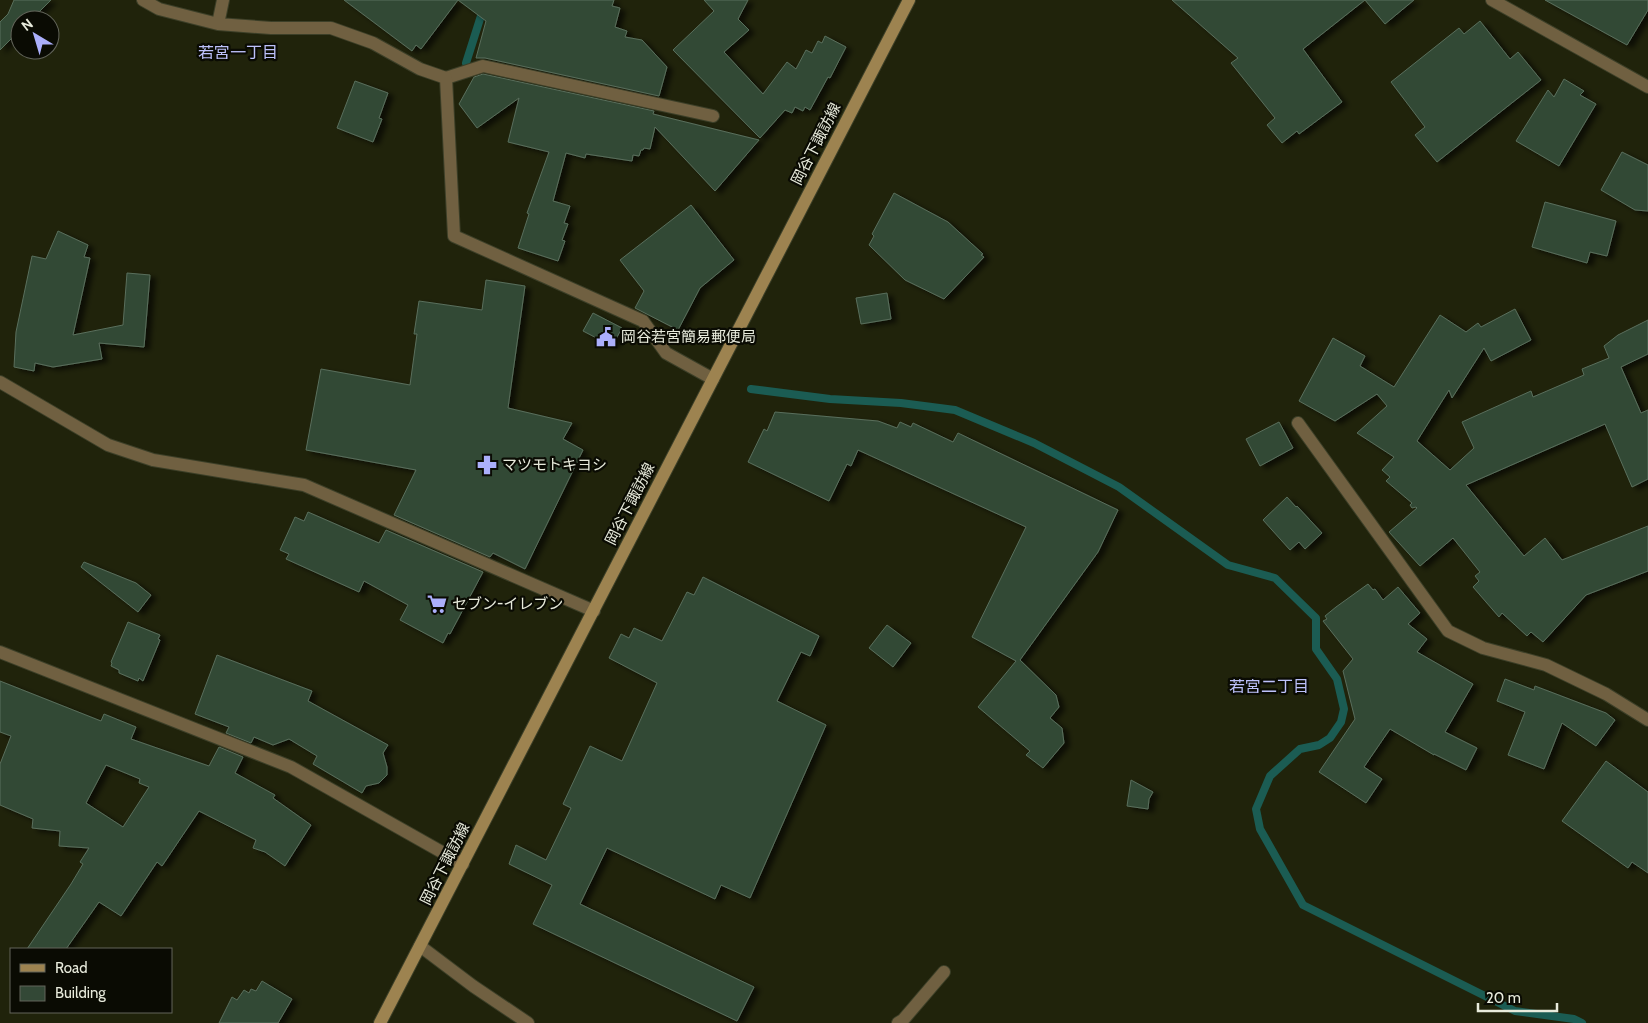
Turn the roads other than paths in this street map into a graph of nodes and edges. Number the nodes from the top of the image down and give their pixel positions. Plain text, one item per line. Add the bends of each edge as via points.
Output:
1 (143, 0) edge
2 (223, 0) edge
3 (909, 0) edge
4 (1492, 0) edge
5 (218, 24) junction
6 (446, 78) junction
7 (1648, 87) edge
8 (713, 116) dead end
9 (713, 378) junction
10 (0, 382) edge
11 (1298, 423) dead end
12 (594, 610) junction
13 (0, 652) edge
14 (1648, 720) edge
15 (463, 864) junction
16 (420, 946) junction
17 (944, 972) dead end
18 (380, 1023) edge
19 (528, 1023) edge
20 (898, 1023) edge

1 - 5 street via 159,9
2 - 5 street
3 - 9 main road, 岡谷下諏訪線
4 - 7 street
5 - 6 street via 331,28 373,43 420,69
6 - 8 street via 483,66
6 - 9 street via 454,236 643,321 666,353
9 - 12 main road, 岡谷下諏訪線
10 - 12 street via 108,445 153,460 304,484
11 - 14 street via 1448,631 1483,648 1546,665 1606,694
12 - 15 main road, 岡谷下諏訪線
13 - 15 street via 291,767
15 - 16 main road, 岡谷下諏訪線
16 - 18 main road, 岡谷下諏訪線
16 - 19 street
17 - 20 street

